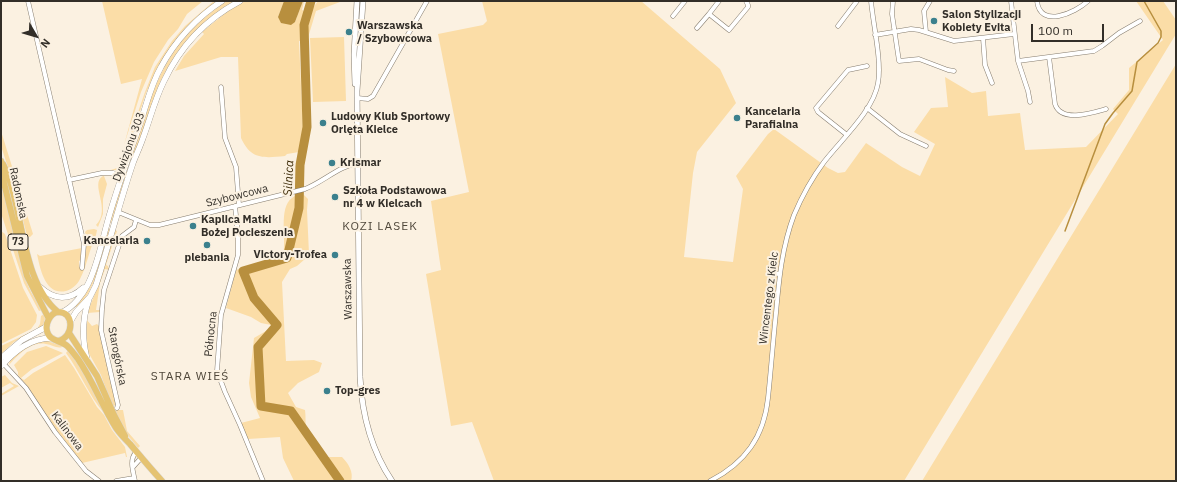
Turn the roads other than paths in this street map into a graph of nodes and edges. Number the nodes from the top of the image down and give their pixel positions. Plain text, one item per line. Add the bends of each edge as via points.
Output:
1 (28, 1) edge
2 (222, 1) edge
3 (240, 1) edge
4 (356, 1) edge
5 (363, 1) edge
6 (427, 1) edge
7 (685, 1) edge
8 (719, 1) edge
9 (746, 1) edge
10 (857, 1) edge
11 (871, 1) edge
12 (893, 1) edge
13 (930, 1) edge
14 (1011, 1) edge
15 (1037, 1) edge
16 (1088, 1) edge
17 (709, 14) junction
18 (673, 16) dead end
19 (1140, 21) dead end
20 (838, 26) dead end
21 (697, 28) dead end
22 (894, 32) junction
23 (926, 32) junction
24 (1014, 34) junction
25 (875, 35) junction
26 (983, 38) junction
27 (1049, 57) junction
28 (1018, 61) junction
29 (867, 66) dead end
30 (954, 71) dead end
31 (992, 83) dead end
32 (221, 87) dead end
33 (357, 90) junction
34 (357, 98) junction
35 (1030, 102) dead end
36 (866, 108) junction
37 (1106, 109) dead end
38 (847, 135) junction
39 (926, 146) dead end
40 (1, 161) edge
41 (358, 163) junction
42 (122, 176) junction
43 (68, 180) junction
44 (237, 206) junction
45 (118, 212) junction
46 (136, 220) junction
47 (82, 268) dead end
48 (770, 273) dead end
49 (779, 274) junction
50 (89, 282) junction
51 (39, 286) junction
52 (90, 297) junction
53 (60, 312) junction
54 (49, 319) junction
55 (70, 322) junction
56 (46, 327) junction
57 (69, 333) junction
58 (55, 340) junction
59 (87, 361) junction
60 (2, 362) edge
61 (117, 408) dead end
62 (130, 444) junction
63 (136, 452) junction
64 (141, 458) junction
65 (133, 467) junction
66 (135, 479) edge
67 (99, 481) edge
68 (116, 481) edge
69 (162, 481) edge
70 (262, 481) edge
71 (392, 481) edge
72 (710, 481) edge

1 - 43 street
2 - 42 main road, Dywizjonu 303 via 192,26 166,58 150,91
3 - 45 main road, Dywizjonu 303 via 202,28 186,44 172,66 159,92 133,162
4 - 33 street, Warszawska via 354,64
5 - 33 street, Warszawska
6 - 34 street via 373,96 368,99
7 - 18 street
8 - 17 street
9 - 17 street via 748,7 729,30
10 - 20 street
11 - 25 street, Wincentego z Kielc
12 - 22 street
13 - 23 street via 924,11
14 - 24 street
15 - 16 street via 1042,14 1049,16 1072,13
17 - 21 street
19 - 27 street via 1094,51
22 - 23 street via 914,29
22 - 25 street
22 - 30 street via 899,61 919,59
23 - 26 street via 954,41
24 - 26 street
24 - 28 street
25 - 36 street, Wincentego z Kielc via 879,66 878,82 874,96
26 - 31 street via 985,65
27 - 28 street
27 - 37 street via 1058,111 1071,116
28 - 35 street
29 - 38 street via 848,70 816,108
32 - 44 street, Północna via 225,138 236,168
33 - 34 street, Warszawska
34 - 41 street, Warszawska
36 - 38 street, Wincentego z Kielc
36 - 39 street via 900,134
38 - 49 street, Wincentego z Kielc via 813,177 804,195 790,228
40 - 51 main road, Radomska / 73 via 11,184 29,258
40 - 54 main road, Radomska / 73 via 2,175 27,276
41 - 44 street, Szybowcowa via 351,164 305,189
41 - 71 street, Warszawska via 361,394 372,440
42 - 43 street via 102,173
42 - 50 main road, Dywizjonu 303
43 - 47 street via 84,244
44 - 46 street, Szybowcowa via 159,225
44 - 70 street, Północna via 238,256 221,315 217,371
45 - 46 street, Szybowcowa
45 - 52 main road, Dywizjonu 303 via 96,286
46 - 61 street, Starogórska via 134,227 122,236 104,290 102,309 102,330
48 - 49 street
49 - 72 street, Wincentego z Kielc via 767,407 762,426 753,445 741,460
50 - 51 main road via 76,295 65,298 49,294
50 - 53 main road, Dywizjonu 303 via 78,299
51 - 53 main road, Radomska / 73 via 47,300
52 - 55 main road, Dywizjonu 303
52 - 59 main road via 83,324
53 - 54 main road
53 - 55 main road, 73 via 67,316
54 - 56 main road
55 - 57 main road
56 - 58 main road via 48,334
56 - 60 main road via 16,344
57 - 58 main road via 64,338
57 - 59 main road
58 - 60 main road via 40,339 25,344
58 - 62 main road via 66,346 76,357 116,429
59 - 62 main road
60 - 67 street, Kalinowa via 26,388 86,471
62 - 63 main road
63 - 64 main road
63 - 65 street via 132,461
64 - 65 street
64 - 69 main road
65 - 66 street
66 - 68 street

